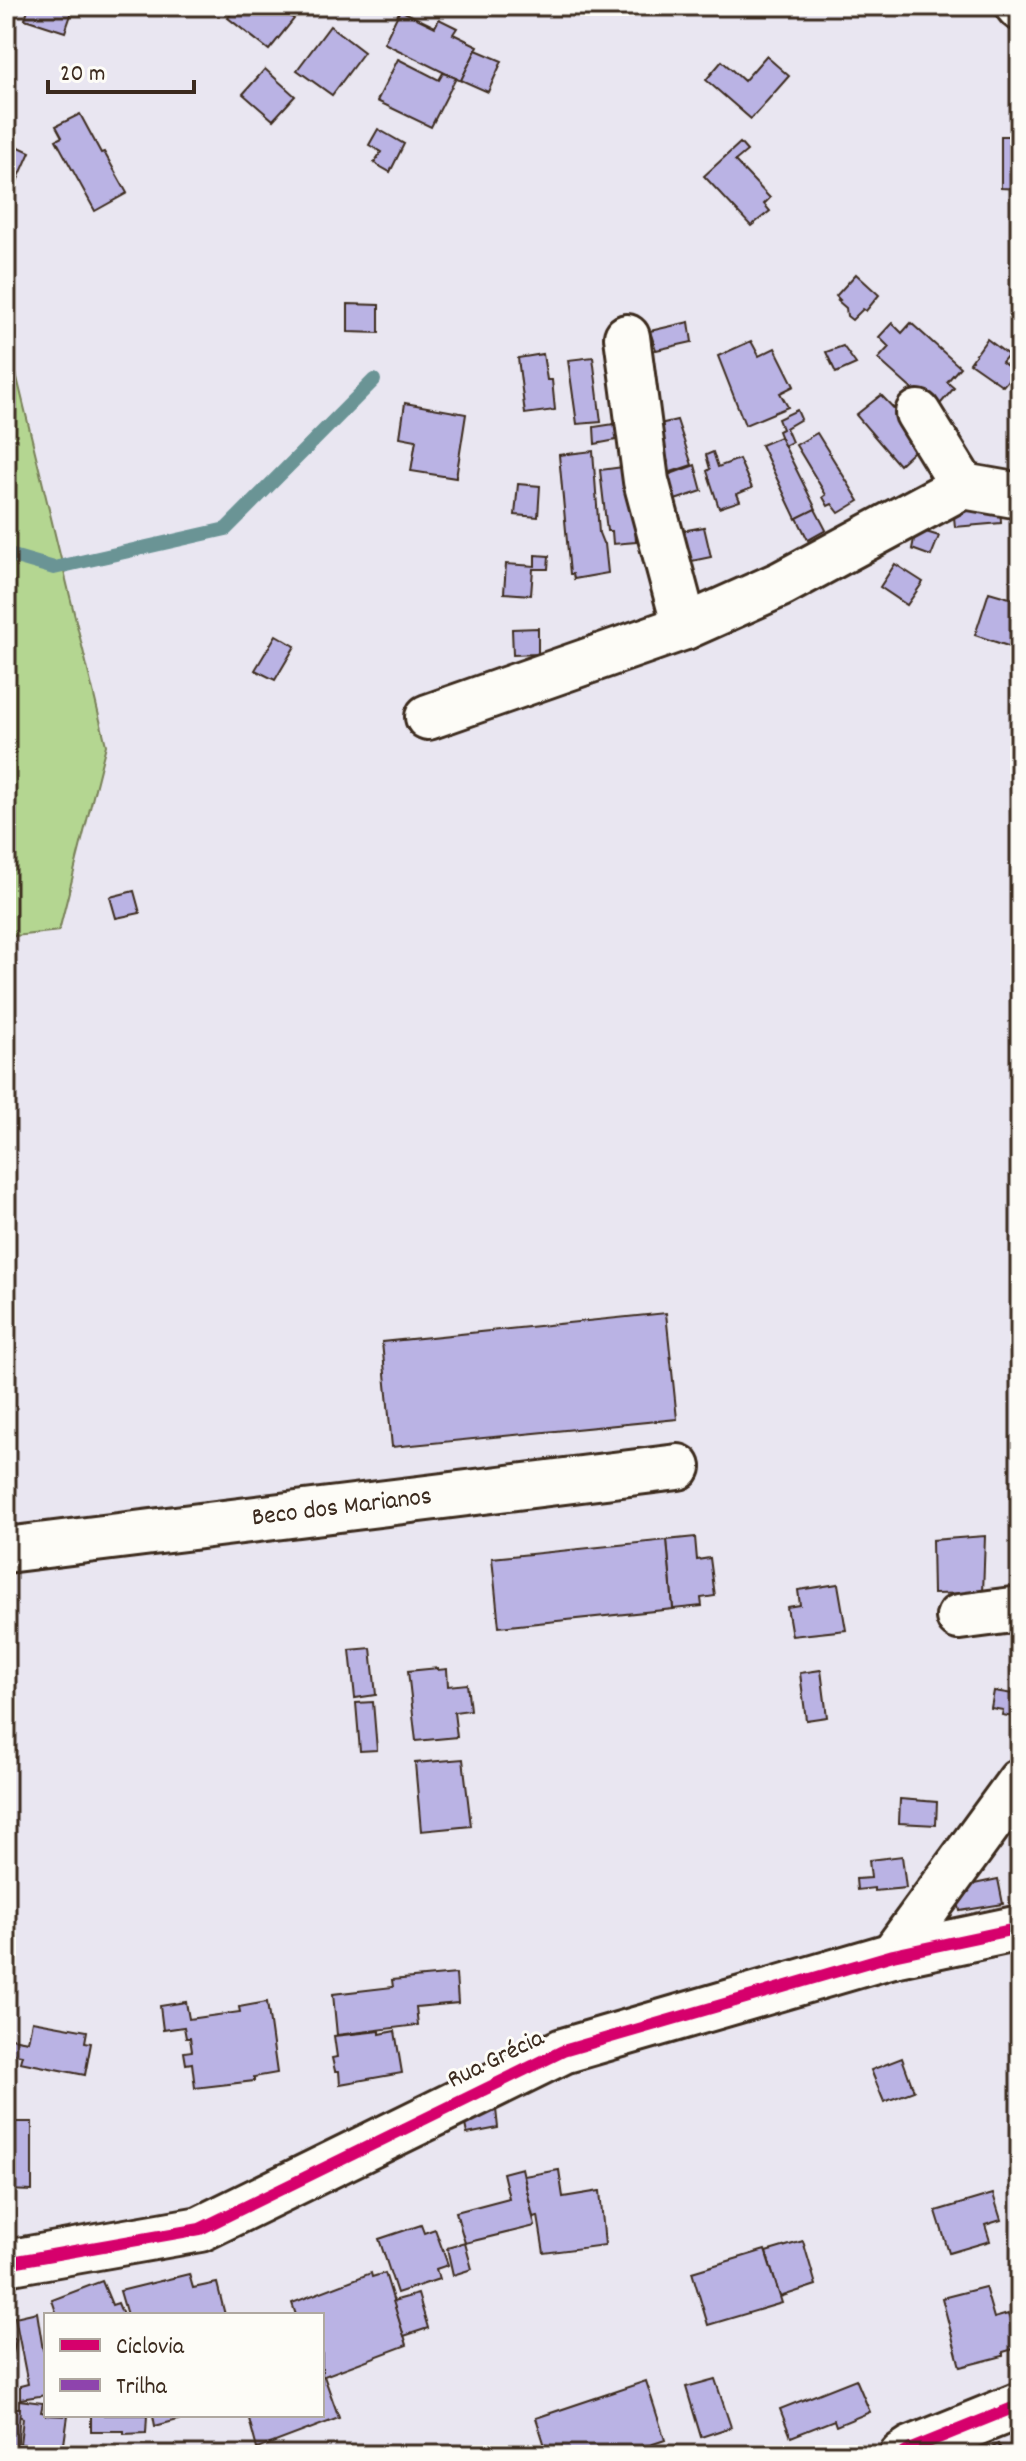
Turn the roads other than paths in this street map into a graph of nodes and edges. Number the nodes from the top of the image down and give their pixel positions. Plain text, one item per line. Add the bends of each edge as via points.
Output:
1 (627, 337) dead end
2 (918, 413) dead end
3 (963, 486) junction
4 (1020, 496) edge
5 (685, 627) junction
6 (428, 717) dead end
7 (678, 1467) dead end
8 (6, 1550) edge
9 (1020, 1609) edge
10 (959, 1617) dead end
11 (1020, 1781) edge
12 (1020, 1928) edge
13 (893, 1955) junction
14 (6, 2263) edge
15 (1020, 2405) edge
16 (902, 2455) edge

1 - 5 street via 646,481
2 - 3 street
3 - 4 street
3 - 5 street via 781,584
5 - 6 street
7 - 8 street, Beco dos Marianos
9 - 10 street
11 - 13 street
12 - 13 street, Rua Grécia
13 - 14 street, Rua Grécia via 563,2051 200,2229
15 - 16 street

